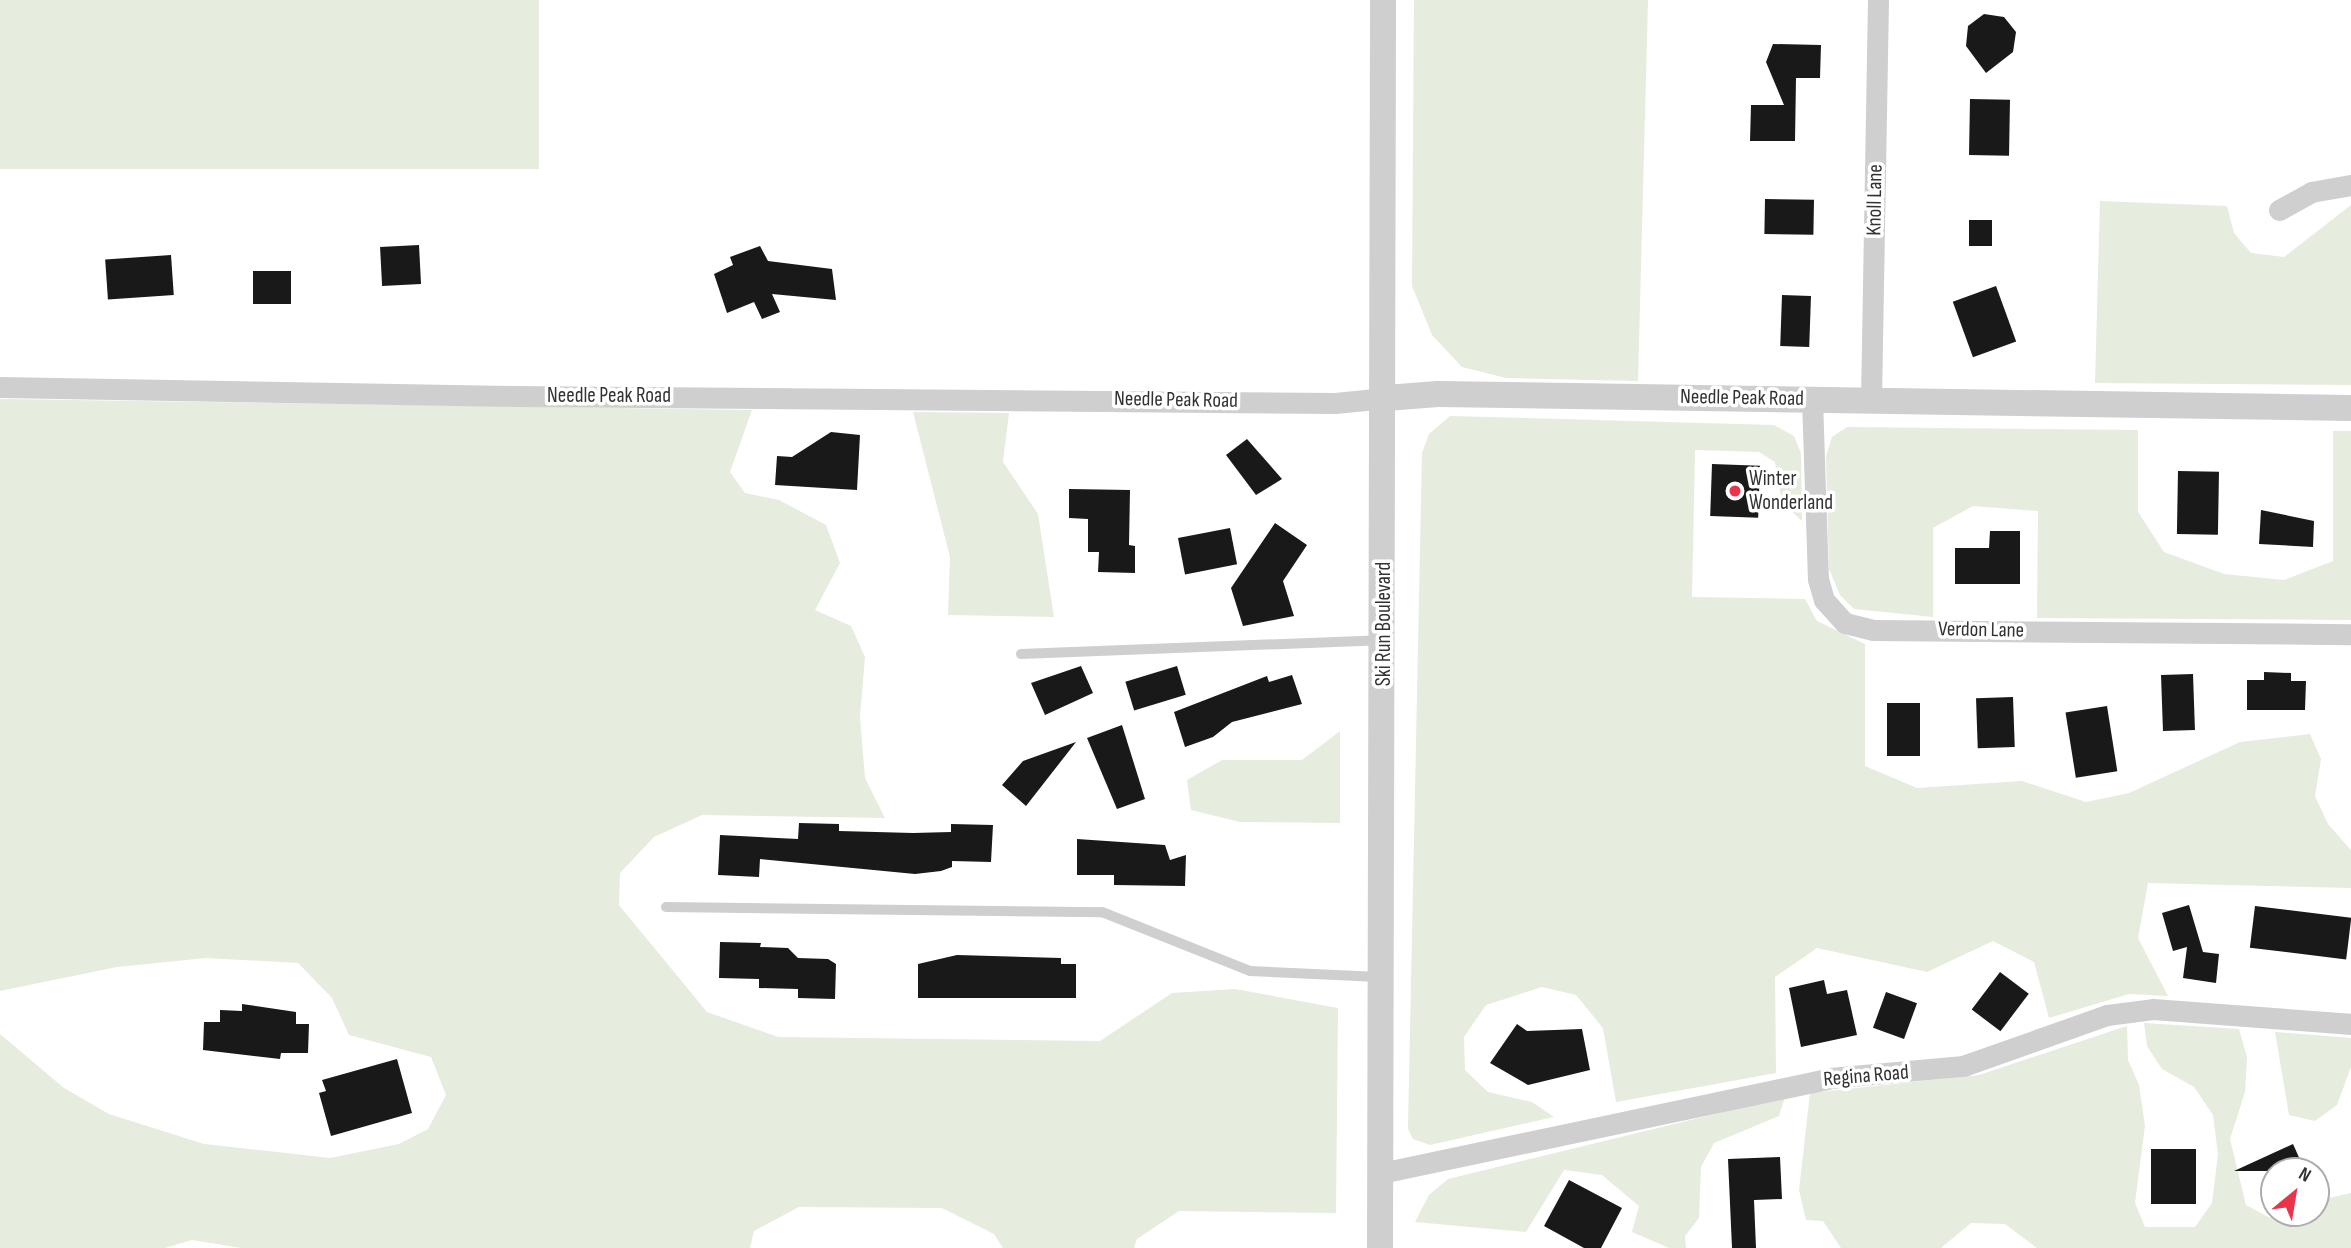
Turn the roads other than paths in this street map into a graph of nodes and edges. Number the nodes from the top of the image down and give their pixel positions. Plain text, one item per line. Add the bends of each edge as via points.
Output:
1 (1384, 0) edge
2 (1878, 0) edge
3 (2351, 186) edge
4 (2279, 210) dead end
5 (0, 387) edge
6 (1386, 398) junction
7 (1812, 399) junction
8 (1871, 400) junction
9 (2351, 408) edge
10 (2351, 634) edge
11 (1384, 640) junction
12 (1021, 653) dead end
13 (666, 907) dead end
14 (1382, 977) junction
15 (2351, 1024) edge
16 (1381, 1173) junction
17 (1380, 1248) edge

1 - 6 street, Ski Run Boulevard
2 - 8 street, Knoll Lane
3 - 4 street via 2311,192
5 - 6 street, Needle Peak Road via 1335,403
6 - 7 street, Needle Peak Road via 1438,394
6 - 11 street, Ski Run Boulevard
7 - 8 street, Needle Peak Road
7 - 10 street, Verdon Lane via 1818,579 1824,600 1845,623 1873,630
8 - 9 street, Needle Peak Road
11 - 12 lane
11 - 14 street, Ski Run Boulevard
13 - 14 lane via 1102,912 1250,971
14 - 16 street, Ski Run Boulevard
15 - 16 street, Regina Road via 2154,1009 2107,1015 1963,1066 1830,1078
16 - 17 street, Ski Run Boulevard

